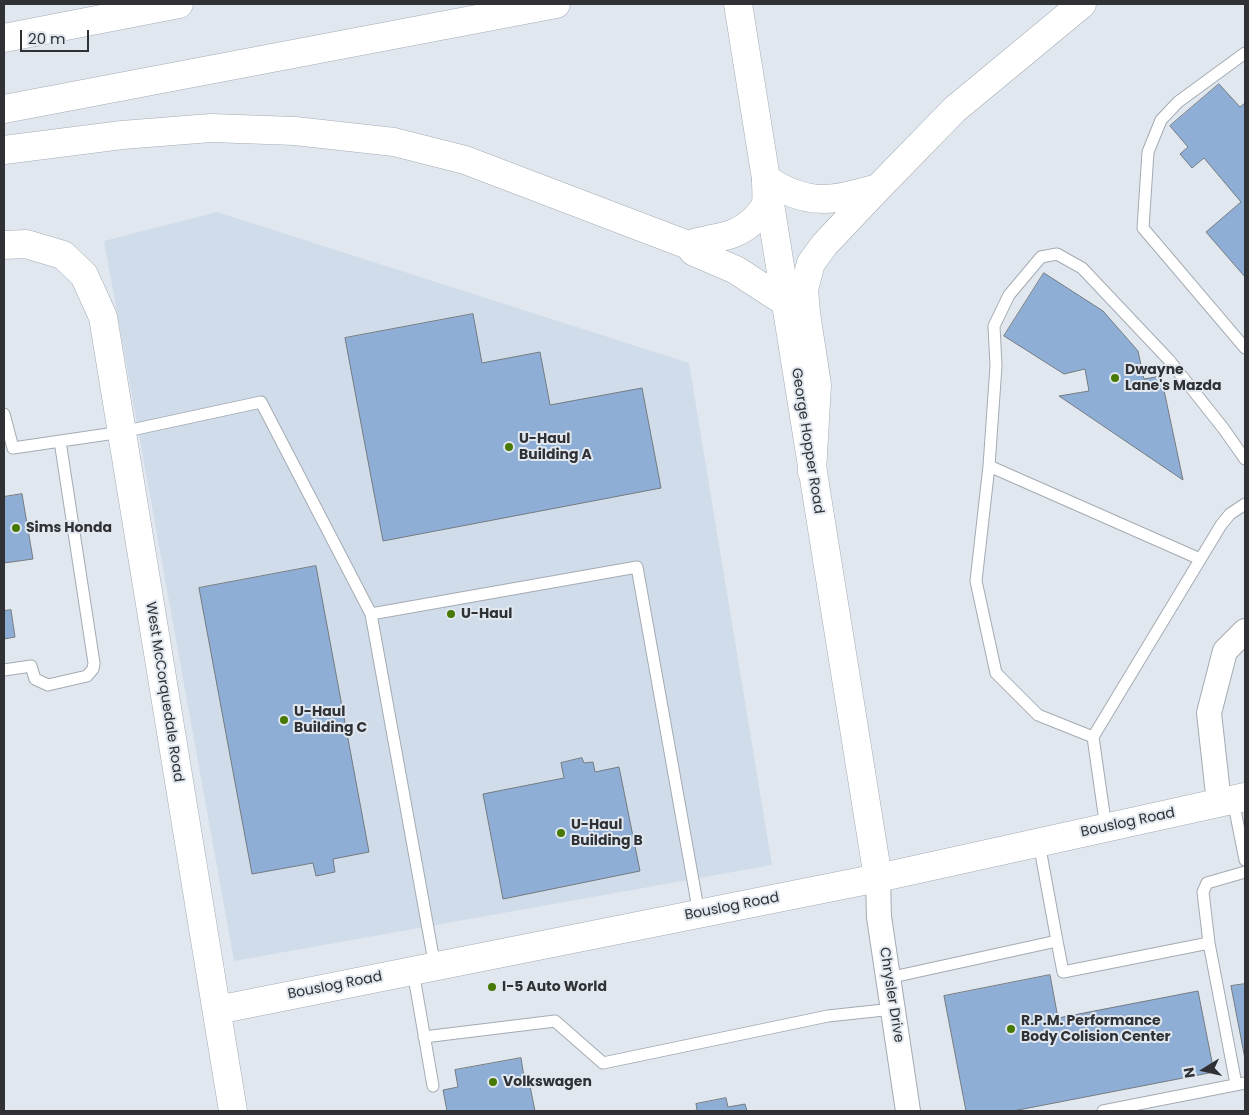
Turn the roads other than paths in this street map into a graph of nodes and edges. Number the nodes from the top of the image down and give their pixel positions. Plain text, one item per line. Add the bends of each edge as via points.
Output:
1 (179, 4) edge
2 (556, 4) edge
3 (1082, 4) edge
4 (739, 8) edge
5 (4, 38) edge
6 (1245, 53) edge
7 (4, 109) edge
8 (4, 150) edge
9 (766, 179) junction
10 (878, 188) junction
11 (4, 245) edge
12 (688, 245) junction
13 (785, 302) junction
14 (1245, 348) edge
15 (4, 414) edge
16 (122, 432) junction
17 (60, 441) junction
18 (1245, 459) edge
19 (989, 466) junction
20 (812, 472) junction
21 (1245, 504) edge
22 (1200, 559) junction
23 (371, 614) junction
24 (1245, 632) edge
25 (4, 670) edge
26 (1093, 737) junction
27 (1232, 800) edge
28 (1106, 828) junction
29 (1039, 843) junction
30 (1245, 860) edge
31 (1245, 872) edge
32 (878, 878) junction
33 (699, 914) junction
34 (1057, 941) junction
35 (1210, 943) junction
36 (424, 969) junction
37 (888, 978) junction
38 (893, 1009) junction
39 (217, 1010) junction
40 (424, 1037) junction
41 (1241, 1083) edge
42 (433, 1086) dead end
43 (233, 1111) edge
44 (908, 1111) edge
45 (1103, 1111) edge

1 - 5 main road
2 - 7 main road
3 - 10 main road via 955,109
4 - 9 main road, George Hopper Road
6 - 14 lane via 1178,102 1161,120 1148,152 1143,228
8 - 12 main road via 122,135 212,128 295,131 394,142 465,160
9 - 10 main road via 800,197 816,199 834,199
9 - 12 main road via 766,203 748,226 739,232
9 - 13 main road, George Hopper Road
10 - 20 main road via 825,244 807,274 804,289 806,313 817,385
11 - 16 main road, West McCorquedale Road via 26,244 63,255 84,275 103,317
12 - 13 main road via 694,252 736,270
13 - 20 main road, George Hopper Road
15 - 17 lane via 13,448
16 - 17 lane
16 - 23 lane via 261,402
16 - 39 main road, West McCorquedale Road
17 - 25 lane via 93,669 87,676 48,685 35,679 31,666
18 - 19 lane via 1169,360 1082,268 1057,254 1041,258 1009,296 994,326 996,366
19 - 22 lane
19 - 26 lane via 976,581 996,673 1038,715
20 - 32 main road, George Hopper Road
21 - 22 lane via 1221,525
22 - 26 lane
23 - 33 lane via 637,567
23 - 36 lane
24 - 27 street via 1225,651 1209,713
26 - 28 lane
27 - 28 main road, Bouslog Road
27 - 30 lane
28 - 29 main road, Bouslog Road
29 - 32 main road, Bouslog Road
29 - 34 lane
31 - 35 lane via 1207,883 1203,892
32 - 33 main road, Bouslog Road
32 - 37 street, Chrysler Drive via 879,917
33 - 36 main road, Bouslog Road
34 - 35 lane via 1063,972
34 - 37 lane
35 - 41 lane
36 - 39 main road, Bouslog Road
36 - 40 lane
37 - 38 street, Chrysler Drive
38 - 40 lane via 828,1016 603,1063 555,1021
38 - 44 street, Chrysler Drive
39 - 43 main road, West McCorquedale Road
40 - 42 lane
41 - 45 lane

